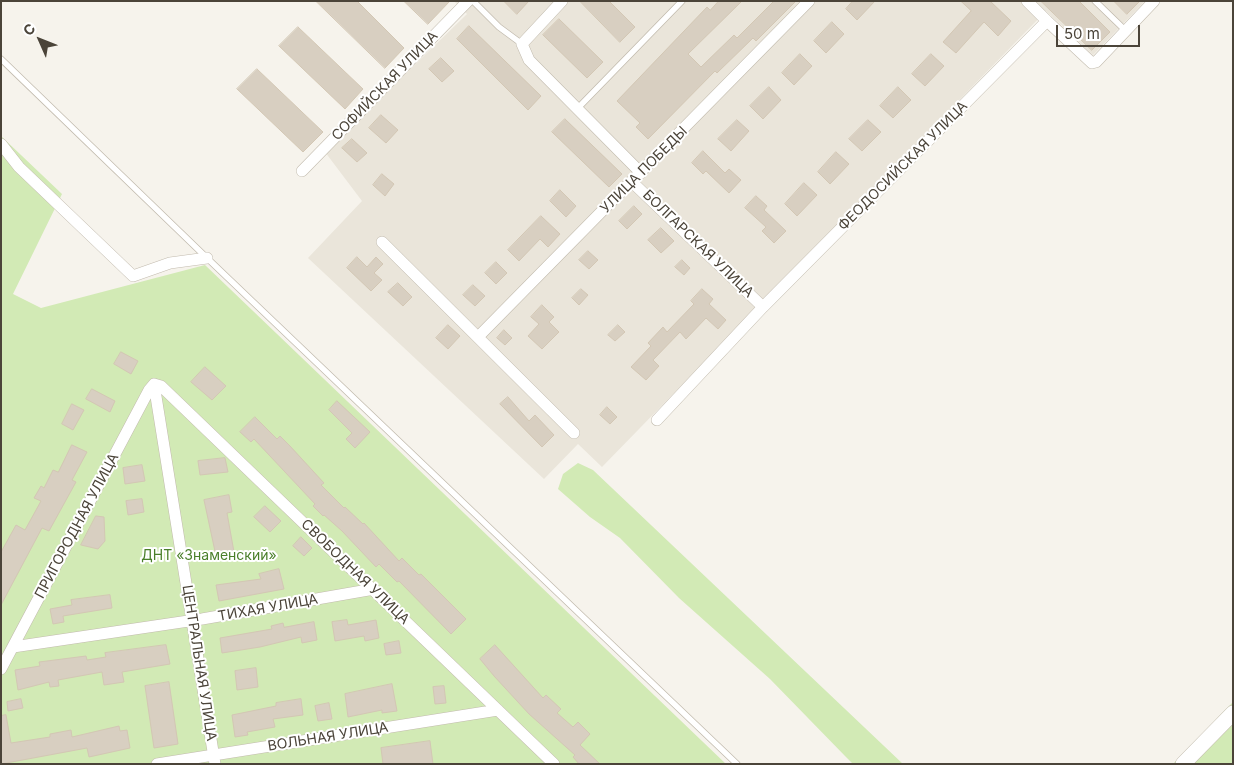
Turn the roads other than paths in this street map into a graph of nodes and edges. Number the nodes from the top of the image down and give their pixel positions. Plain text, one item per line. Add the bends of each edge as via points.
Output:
1 (468, 1) edge
2 (473, 1) edge
3 (562, 1) edge
4 (682, 1) edge
5 (809, 1) edge
6 (1027, 1) edge
7 (1095, 1) edge
8 (1154, 1) edge
9 (1047, 21) junction
10 (1126, 31) junction
11 (522, 44) junction
12 (1, 59) edge
13 (577, 109) junction
14 (1, 144) edge
15 (302, 172) dead end
16 (641, 173) junction
17 (632, 182) junction
18 (382, 242) dead end
19 (207, 258) junction
20 (763, 307) junction
21 (478, 338) junction
22 (154, 384) junction
23 (657, 420) dead end
24 (574, 433) dead end
25 (374, 589) junction
26 (193, 620) junction
27 (13, 647) junction
28 (1, 669) edge
29 (498, 710) junction
30 (1233, 713) edge
31 (215, 760) edge
32 (157, 764) edge
33 (554, 764) edge
34 (737, 764) edge
35 (1183, 764) edge

1 - 15 street, СОФИЙСКАЯ УЛИЦА
2 - 11 lane
3 - 11 street
4 - 13 lane
5 - 16 street, УЛИЦА ПОБЕДЫ
6 - 9 street
7 - 10 lane
8 - 10 street
9 - 10 street via 1092,63
9 - 20 street, ФЕОДОСИЙСКАЯ УЛИЦА
11 - 13 street via 529,60
12 - 19 lane
13 - 16 street
14 - 19 street via 19,167 133,276 170,263
16 - 17 street, УЛИЦА ПОБЕДЫ
17 - 20 street, БОЛГАРСКАЯ УЛИЦА
17 - 21 street, УЛИЦА ПОБЕДЫ
18 - 21 street
19 - 34 lane
20 - 23 street, ФЕОДОСИЙСКАЯ УЛИЦА
21 - 24 street
22 - 25 street, СВОБОДНАЯ УЛИЦА via 161,386
22 - 26 street, ЦЕНТРАЛЬНАЯ УЛИЦА
22 - 27 street, ПРИГОРОДНАЯ УЛИЦА
25 - 26 street, ТИХАЯ УЛИЦА
25 - 29 street, СВОБОДНАЯ УЛИЦА
26 - 27 street, ТИХАЯ УЛИЦА
26 - 31 street, ЦЕНТРАЛЬНАЯ УЛИЦА
27 - 28 street, ПРИГОРОДНАЯ УЛИЦА
29 - 31 street, ВОЛЬНАЯ УЛИЦА
29 - 33 street, СВОБОДНАЯ УЛИЦА
30 - 35 street
31 - 32 street, ВОЛЬНАЯ УЛИЦА

